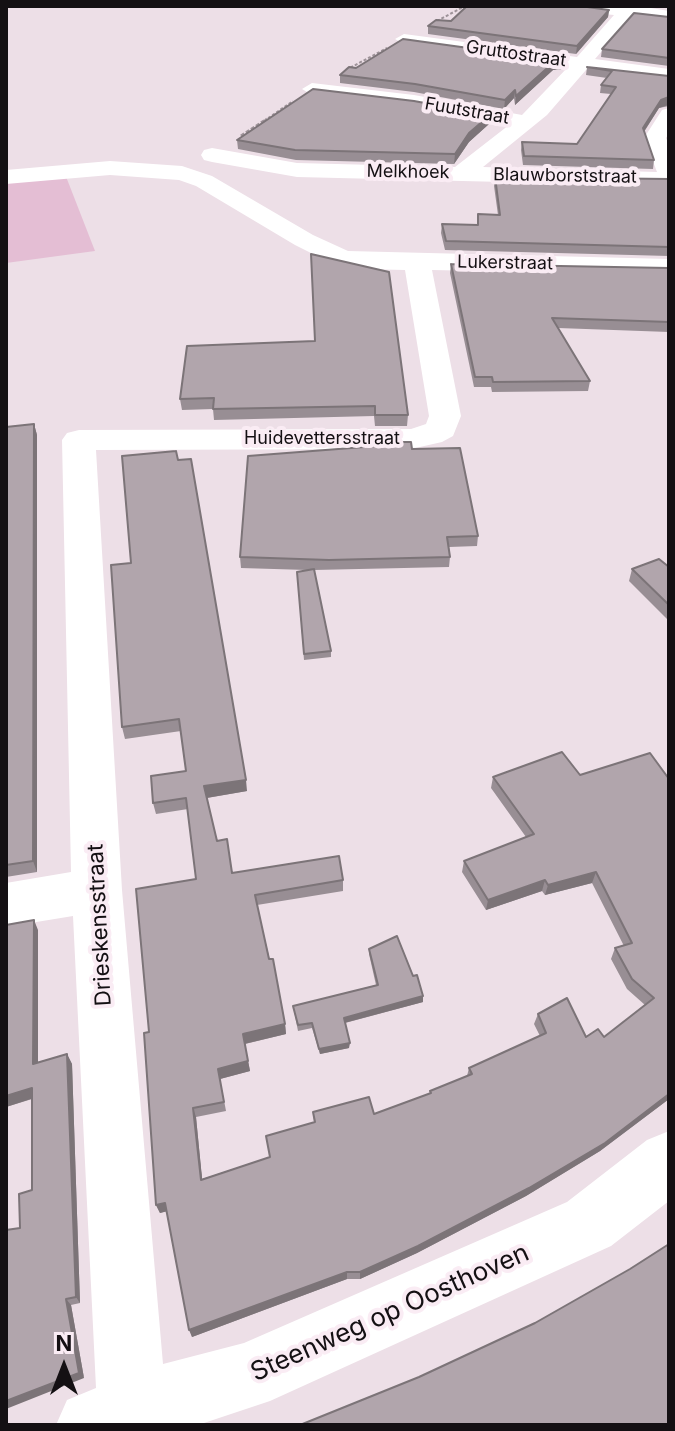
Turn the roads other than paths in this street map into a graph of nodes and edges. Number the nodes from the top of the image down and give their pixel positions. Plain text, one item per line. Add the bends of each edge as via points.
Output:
1 (574, 6) edge
2 (629, 8) edge
3 (669, 16) edge
4 (404, 39) edge
5 (580, 63) junction
6 (669, 75) edge
7 (312, 89) edge
8 (669, 114) edge
9 (527, 122) junction
10 (212, 155) dead end
11 (669, 172) edge
12 (460, 174) junction
13 (6, 177) edge
14 (669, 179) edge
15 (417, 261) junction
16 (669, 267) edge
17 (79, 440) joint
18 (97, 890) junction
19 (6, 905) edge
20 (669, 1162) edge
21 (112, 1417) edge

1 - 2 street
2 - 3 street
2 - 5 street, Melkhoek
4 - 5 street, Gruttostraat
5 - 6 street, Gruttostraat
5 - 9 street, Melkhoek
7 - 9 street, Fuutstraat
8 - 11 street via 655,138
9 - 12 street, Melkhoek
10 - 12 street, Melkhoek via 297,170
12 - 14 street, Blauwborststraat
13 - 15 street, Lukerstraat via 110,168 182,173 342,258
15 - 16 street, Lukerstraat
15 - 17 street, Huidevettersstraat via 445,416 441,429 430,435
17 - 18 street, Drieskensstraat
18 - 19 street
18 - 21 street, Drieskensstraat
20 - 21 street, Steenweg op Oosthoven via 589,1224 439,1293 246,1377

